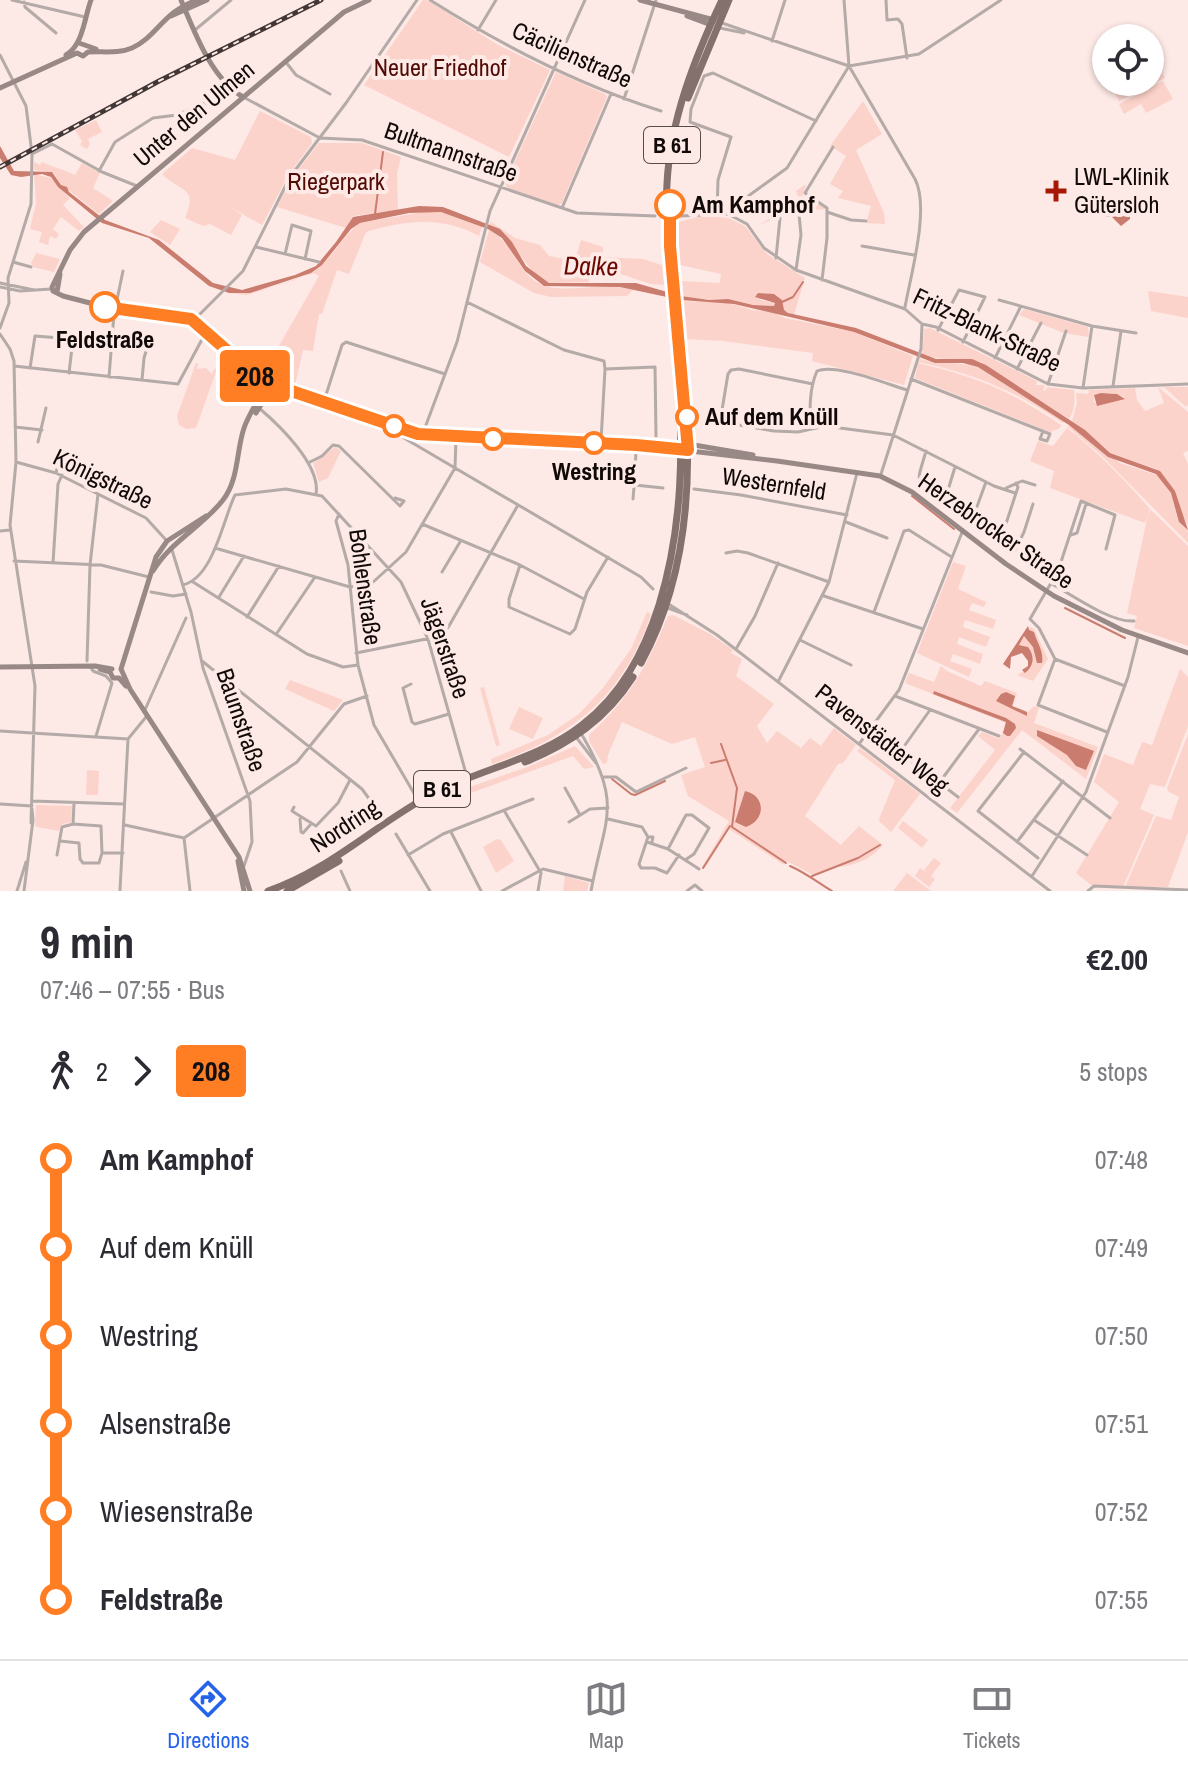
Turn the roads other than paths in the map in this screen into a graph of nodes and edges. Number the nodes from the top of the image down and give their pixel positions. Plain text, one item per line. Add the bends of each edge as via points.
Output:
1 (12, 0) edge
2 (91, 0) edge
3 (198, 0) edge
4 (207, 0) edge
5 (231, 0) edge
6 (369, 0) edge
7 (417, 0) edge
8 (430, 0) edge
9 (496, 0) edge
10 (585, 0) edge
11 (640, 0) edge
12 (722, 0) edge
13 (729, 0) edge
14 (785, 0) edge
15 (844, 0) edge
16 (886, 0) edge
17 (1001, 0) edge
18 (24, 1) edge
19 (655, 2) edge
20 (183, 5) edge
21 (85, 18) junction
22 (714, 23) junction
23 (195, 30) junction
24 (478, 30) junction
25 (56, 33) dead end
26 (772, 41) junction
27 (85, 46) junction
28 (76, 51) junction
29 (0, 55) edge
30 (907, 58) junction
31 (285, 61) junction
32 (849, 66) junction
33 (554, 68) junction
34 (15, 81) junction
35 (0, 88) edge
36 (234, 91) junction
37 (330, 94) dead end
38 (611, 94) junction
39 (243, 97) junction
40 (624, 99) junction
41 (661, 111) dead end
42 (816, 121) junction
43 (320, 138) junction
44 (833, 147) dead end
45 (32, 154) junction
46 (99, 171) junction
47 (137, 186) junction
48 (499, 188) junction
49 (562, 208) junction
50 (827, 212) junction
51 (717, 213) junction
52 (728, 214) junction
53 (799, 214) dead end
54 (655, 216) dead end
55 (680, 216) dead end
56 (780, 218) dead end
57 (866, 221) dead end
58 (312, 234) junction
59 (318, 236) dead end
60 (255, 246) junction
61 (862, 246) dead end
62 (285, 254) junction
63 (914, 255) junction
64 (776, 258) junction
65 (305, 259) junction
66 (13, 262) junction
67 (319, 262) dead end
68 (31, 267) dead end
69 (796, 270) junction
70 (123, 271) dead end
71 (822, 280) junction
72 (0, 285) edge
73 (8, 287) junction
74 (56, 288) junction
75 (34, 290) junction
76 (20, 291) junction
77 (999, 300) dead end
78 (467, 302) junction
79 (9, 303) junction
80 (1021, 306) junction
81 (115, 309) junction
82 (905, 309) junction
83 (193, 321) junction
84 (1041, 323) dead end
85 (922, 324) junction
86 (1092, 326) junction
87 (0, 328) edge
88 (938, 330) junction
89 (1066, 331) dead end
90 (1121, 331) junction
91 (206, 332) junction
92 (1136, 333) dead end
93 (0, 334) edge
94 (151, 335) dead end
95 (963, 342) junction
96 (995, 358) junction
97 (14, 366) junction
98 (30, 368) junction
99 (605, 369) junction
100 (1017, 369) junction
101 (69, 373) junction
102 (445, 374) junction
103 (109, 377) junction
104 (911, 379) junction
105 (142, 380) junction
106 (269, 384) junction
107 (813, 384) junction
108 (1048, 384) junction
109 (1188, 384) edge
110 (1113, 386) junction
111 (1083, 388) junction
112 (907, 390) junction
113 (324, 401) junction
114 (257, 407) junction
115 (46, 408) dead end
116 (15, 427) junction
117 (813, 427) junction
118 (401, 428) junction
119 (42, 430) junction
120 (1043, 431) dead end
121 (423, 435) junction
122 (893, 435) junction
123 (656, 436) dead end
124 (456, 437) junction
125 (38, 442) dead end
126 (601, 444) junction
127 (637, 445) junction
128 (685, 447) junction
129 (926, 451) junction
130 (60, 455) dead end
131 (16, 462) junction
132 (308, 463) junction
133 (955, 467) junction
134 (455, 468) junction
135 (857, 472) junction
136 (56, 473) junction
137 (62, 475) junction
138 (880, 476) junction
139 (986, 482) junction
140 (1016, 483) junction
141 (635, 485) junction
142 (1035, 485) dead end
143 (663, 488) dead end
144 (1006, 488) junction
145 (694, 489) dead end
146 (1015, 493) junction
147 (98, 494) junction
148 (316, 494) junction
149 (395, 498) dead end
150 (633, 499) dead end
151 (1033, 504) dead end
152 (518, 505) junction
153 (218, 506) junction
154 (228, 514) junction
155 (339, 514) junction
156 (847, 515) junction
157 (846, 522) junction
158 (422, 524) junction
159 (10, 530) junction
160 (963, 530) junction
161 (0, 531) edge
162 (1002, 536) junction
163 (887, 538) dead end
164 (460, 542) junction
165 (169, 544) junction
166 (215, 548) junction
167 (1106, 549) dead end
168 (726, 553) dead end
169 (491, 554) junction
170 (244, 556) junction
171 (608, 557) junction
172 (952, 557) junction
173 (14, 561) junction
174 (159, 562) junction
175 (176, 562) junction
176 (53, 563) junction
177 (778, 563) junction
178 (90, 565) junction
179 (520, 565) junction
180 (279, 566) junction
181 (389, 567) junction
182 (442, 572) dead end
183 (150, 577) junction
184 (315, 577) junction
185 (192, 581) junction
186 (829, 582) junction
187 (1052, 584) junction
188 (183, 585) junction
189 (350, 587) junction
190 (653, 589) dead end
191 (151, 592) dead end
192 (1047, 592) junction
193 (186, 594) junction
194 (823, 596) junction
195 (218, 599) junction
196 (584, 599) junction
197 (662, 604) junction
198 (874, 612) junction
199 (247, 617) junction
200 (186, 618) dead end
201 (1134, 621) dead end
202 (923, 629) junction
203 (276, 634) junction
204 (1138, 636) junction
205 (428, 639) junction
206 (800, 640) junction
207 (736, 649) junction
208 (356, 653) junction
209 (1188, 653) edge
210 (1055, 659) junction
211 (202, 661) junction
212 (90, 665) junction
213 (358, 665) junction
214 (851, 665) dead end
215 (0, 667) edge
216 (31, 667) junction
217 (117, 671) junction
218 (778, 682) junction
219 (411, 684) dead end
220 (1125, 686) junction
221 (367, 696) junction
222 (895, 696) junction
223 (930, 710) junction
224 (146, 714) junction
225 (449, 714) junction
226 (979, 729) junction
227 (0, 731) edge
228 (873, 732) dead end
229 (1107, 732) junction
230 (34, 733) junction
231 (577, 733) junction
232 (96, 736) junction
233 (999, 736) dead end
234 (128, 739) junction
235 (859, 744) junction
236 (310, 746) junction
237 (900, 752) junction
238 (686, 768) dead end
239 (465, 770) dead end
240 (603, 777) junction
241 (351, 779) junction
242 (1063, 781) junction
243 (939, 783) junction
244 (565, 788) dead end
245 (415, 795) dead end
246 (248, 796) junction
247 (958, 797) dead end
248 (1083, 797) junction
249 (533, 799) dead end
250 (74, 802) junction
251 (0, 804) edge
252 (126, 804) junction
253 (32, 806) junction
254 (294, 807) dead end
255 (608, 808) junction
256 (505, 812) junction
257 (381, 815) dead end
258 (580, 815) junction
259 (214, 818) junction
260 (300, 818) junction
261 (1110, 818) dead end
262 (608, 819) junction
263 (1034, 820) junction
264 (569, 822) dead end
265 (73, 824) junction
266 (311, 824) junction
267 (125, 825) junction
268 (451, 832) junction
269 (396, 834) dead end
270 (1058, 836) junction
271 (184, 838) junction
272 (649, 840) junction
273 (60, 841) junction
274 (1017, 842) junction
275 (233, 848) junction
276 (668, 849) junction
277 (102, 853) junction
278 (123, 853) junction
279 (57, 855) dead end
280 (408, 855) junction
281 (679, 855) junction
282 (1087, 855) dead end
283 (27, 858) junction
284 (1038, 858) dead end
285 (685, 860) junction
286 (244, 866) junction
287 (699, 869) dead end
288 (341, 871) dead end
289 (539, 871) junction
290 (1032, 876) junction
291 (593, 881) junction
292 (120, 890) edge
293 (1188, 890) edge
294 (17, 891) edge
295 (24, 891) edge
296 (190, 891) edge
297 (244, 891) edge
298 (250, 891) edge
299 (268, 891) edge
300 (287, 891) edge
301 (350, 891) edge
302 (430, 891) edge
303 (481, 891) edge
304 (502, 891) edge
305 (538, 891) edge
306 (591, 891) edge
307 (687, 891) edge
308 (702, 891) edge
309 (1050, 891) edge
310 (1088, 891) edge

1 - 18 street
2 - 21 street
3 - 20 street
4 - 20 street
5 - 23 street
6 - 31 street, Unter den Ulmen via 344,12
7 - 43 street
8 - 24 street, Cäcilienstraße
9 - 24 street
10 - 33 street
11 - 19 street
12 - 22 main road, B 61
13 - 22 main road, B 61
14 - 26 street
15 - 32 street
16 - 30 street via 887,20 902,24
17 - 30 street
18 - 21 street
18 - 25 street
19 - 22 street
19 - 40 street
20 - 23 street
20 - 27 street via 137,45 121,51
21 - 27 street
22 - 26 street
22 - 128 main road, B 61 via 690,76 669,158 666,216
23 - 36 street via 214,69
24 - 33 street, Cäcilienstraße
26 - 32 street
27 - 28 street
27 - 28 street via 83,56
28 - 34 street
29 - 34 street
30 - 32 street
31 - 37 street via 296,75
31 - 39 street, Unter den Ulmen
32 - 42 street
32 - 63 street via 920,188
33 - 38 street, Cäcilienstraße
33 - 48 street
34 - 35 street
34 - 45 street via 26,106
36 - 39 street
36 - 46 street via 177,115 153,118 115,142
38 - 40 street, Cäcilienstraße
38 - 49 street
39 - 43 street, Bultmannstraße
39 - 47 street, Unter den Ulmen
40 - 41 street, Cäcilienstraße
42 - 51 street via 707,73 689,119 731,137 716,188
42 - 52 street via 787,168
43 - 48 street, Bultmannstraße via 362,140
43 - 60 street via 290,177
44 - 50 street via 805,193 825,204
45 - 46 street via 52,144
45 - 66 street via 29,212
46 - 47 street
47 - 74 street, Unter den Ulmen via 74,245
48 - 49 street, Bultmannstraße
48 - 78 street
49 - 54 street, Bultmannstraße via 585,214
50 - 57 street
50 - 71 street
51 - 52 street
51 - 55 street
52 - 64 street, Fritz-Blank-Straße via 747,224
53 - 69 street
56 - 64 street
58 - 59 street
58 - 62 street via 292,225
58 - 65 street
60 - 62 street
60 - 83 street via 243,271
61 - 63 street
62 - 65 street
63 - 82 street
64 - 69 street, Fritz-Blank-Straße
65 - 67 street
66 - 68 street
66 - 73 street
69 - 71 street, Fritz-Blank-Straße
70 - 81 street
71 - 82 street, Fritz-Blank-Straße
72 - 73 street
73 - 75 street
73 - 76 street
73 - 79 street
74 - 75 street
74 - 81 street via 63,296
75 - 76 street
76 - 79 street
77 - 80 street
78 - 99 street via 564,350 604,361
78 - 102 street
79 - 87 street
80 - 86 street
80 - 96 street
81 - 83 street
81 - 103 street
82 - 85 street, Fritz-Blank-Straße
83 - 91 street, Herzebrocker Straße
84 - 100 street
85 - 88 street, Fritz-Blank-Straße
85 - 104 street
86 - 90 street
86 - 111 street
88 - 95 street, Fritz-Blank-Straße
88 - 95 street via 959,290 985,297
89 - 108 street
90 - 92 street
90 - 110 street
91 - 105 street via 178,384
91 - 106 street, Herzebrocker Straße
93 - 97 street
94 - 105 street
95 - 96 street, Fritz-Blank-Straße
96 - 100 street, Fritz-Blank-Straße
97 - 98 street
97 - 116 street
98 - 101 street
98 - 101 street via 35,336 73,339
99 - 123 street via 655,367
99 - 126 street
100 - 108 street, Fritz-Blank-Straße
101 - 103 street
102 - 113 street via 349,341 342,345
102 - 121 street
103 - 105 street
104 - 112 street
104 - 120 street
106 - 113 street, Herzebrocker Straße
106 - 114 street
107 - 112 street via 817,371 827,369
107 - 117 street
107 - 117 street via 731,370 722,410 728,421 767,430 788,433
108 - 111 street, Fritz-Blank-Straße
109 - 110 street, Fritz-Blank-Straße
110 - 111 street, Fritz-Blank-Straße
112 - 122 street
113 - 118 street, Herzebrocker Straße
114 - 132 street
114 - 153 street via 245,430 233,482
115 - 119 street
116 - 119 street
116 - 131 street
117 - 122 street
118 - 121 street, Herzebrocker Straße
118 - 134 street via 404,438
119 - 125 street
121 - 124 street, Herzebrocker Straße
122 - 129 street
122 - 138 street
124 - 126 street, Herzebrocker Straße
124 - 134 street
126 - 127 street, Herzebrocker Straße
127 - 128 street, Herzebrocker Straße
127 - 141 street
128 - 135 street, Herzebrocker Straße
128 - 197 main road, B 61 via 683,529
129 - 133 street
129 - 133 street via 918,481 940,501 945,500
130 - 136 street
131 - 136 street, Königstraße
131 - 159 street
132 - 148 street
132 - 149 street via 339,446
133 - 139 street
134 - 152 street
134 - 158 street
135 - 138 street, Herzebrocker Straße
135 - 156 street
136 - 137 street, Königstraße
137 - 147 street, Königstraße
137 - 176 street
138 - 160 street, Herzebrocker Straße via 912,492
139 - 144 street
139 - 162 street via 972,520
140 - 142 street
140 - 144 street
140 - 146 street
141 - 143 street
141 - 150 street
144 - 146 street
145 - 156 street, Westernfeld
146 - 162 street
147 - 165 street, Königstraße via 146,518
147 - 178 street
148 - 154 street via 286,489 235,495
148 - 155 street, Bohlenstraße
151 - 162 street via 1015,550 1001,545
152 - 169 street
152 - 171 street
153 - 154 street
153 - 165 street
154 - 166 street
155 - 181 street, Jägerstraße
155 - 189 street, Bohlenstraße via 336,521
156 - 157 street
157 - 163 street
157 - 186 street
158 - 164 street
158 - 181 street via 406,552
159 - 161 street
159 - 173 street
160 - 172 street
160 - 192 street, Herzebrocker Straße
164 - 169 street
164 - 182 street
165 - 174 street
165 - 175 street, Königstraße
165 - 183 street via 156,557
166 - 170 street
166 - 185 street
167 - 187 street via 1115,515 1083,502 1077,533 1071,535
168 - 177 street via 737,551
169 - 179 street
169 - 205 street via 446,631
170 - 180 street
170 - 195 street
171 - 190 street
171 - 196 street
172 - 198 street via 904,531
172 - 202 street
173 - 176 street
173 - 216 street
174 - 175 street
174 - 183 street
175 - 188 street, Königstraße
176 - 178 street
177 - 186 street
177 - 207 street
178 - 183 street
178 - 212 street
179 - 196 street
179 - 196 street via 508,602 511,609 570,634
180 - 184 street
180 - 199 street
181 - 189 street via 371,584
181 - 205 street, Jägerstraße
183 - 217 street
184 - 189 street
184 - 203 street
185 - 188 street
185 - 195 street
186 - 194 street
187 - 192 street
187 - 201 street, Herzebrocker Straße via 1107,614
188 - 193 street, Baumstraße
189 - 208 street, Bohlenstraße
191 - 193 street
192 - 204 street, Herzebrocker Straße
192 - 210 street via 1030,619
193 - 211 street, Baumstraße
194 - 198 street
194 - 206 street
195 - 199 street
197 - 207 street, Pavenstädter Weg
197 - 231 main road, B 61 via 649,647 630,681 608,710
198 - 202 street
199 - 203 street
200 - 224 street
202 - 222 street
203 - 213 street via 307,654 343,667
204 - 209 street, Herzebrocker Straße
204 - 220 street
205 - 208 street
205 - 225 street, Jägerstraße
206 - 214 street
206 - 218 street
207 - 218 street, Pavenstädter Weg
208 - 213 street, Bohlenstraße
210 - 220 street
210 - 229 street via 1038,705
211 - 236 street
211 - 246 street, Baumstraße
212 - 216 street
212 - 217 street
212 - 232 street via 112,683
213 - 221 street, Bohlenstraße
215 - 216 street
216 - 230 street
217 - 224 street
218 - 235 street, Pavenstädter Weg
219 - 225 street via 403,688 412,722
220 - 229 street
221 - 236 street via 344,704
221 - 245 street, Bohlenstraße via 374,725
222 - 223 street
222 - 235 street
223 - 226 street
223 - 237 street
224 - 234 street
224 - 259 street
225 - 239 street, Jägerstraße
226 - 233 street
226 - 243 street
227 - 230 street
228 - 237 street
229 - 248 street
230 - 232 street
230 - 253 street
231 - 240 street
231 - 299 main road, Nordring / B 61 via 439,791 322,866
231 - 300 main road, Nordring / B 61 via 529,761 441,794
232 - 234 street
234 - 252 street
235 - 290 street, Pavenstädter Weg
236 - 241 street
236 - 246 street via 297,762
237 - 243 street
238 - 240 street via 636,792 616,777
240 - 255 street
241 - 257 street
241 - 266 street via 338,803 316,826
242 - 248 street
242 - 263 street
242 - 274 street via 1022,750 978,811
243 - 247 street
244 - 258 street
246 - 259 street
246 - 286 street, Baumstraße via 252,842
248 - 261 street
248 - 270 street
249 - 256 street
250 - 252 street
250 - 253 street
250 - 265 street
251 - 253 street
252 - 267 street
253 - 283 street
254 - 260 street
255 - 258 street
255 - 262 street
256 - 268 street
256 - 289 street
258 - 264 street
259 - 271 street
259 - 275 street
260 - 266 street
260 - 266 street via 301,832
262 - 272 street via 639,826
262 - 291 street
263 - 270 street
263 - 274 street
265 - 273 street via 62,827
265 - 277 street via 101,826
267 - 271 street
267 - 278 street
268 - 280 street
268 - 303 street
269 - 280 street
270 - 282 street
270 - 290 street
271 - 296 street
272 - 276 street
272 - 281 street via 641,868 667,873
273 - 277 street via 79,843 83,863 99,863
273 - 279 street
274 - 284 street
275 - 286 street
275 - 297 street
276 - 281 street
276 - 285 street via 685,817 692,815 709,828
277 - 278 street
278 - 292 street
280 - 302 street
281 - 285 street
283 - 294 street
283 - 295 street
285 - 287 street
286 - 298 street
288 - 301 street
289 - 291 street via 548,868
289 - 304 street
289 - 305 street
290 - 309 street, Pavenstädter Weg
291 - 306 street
293 - 310 street via 1094,886
307 - 308 street via 695,885

